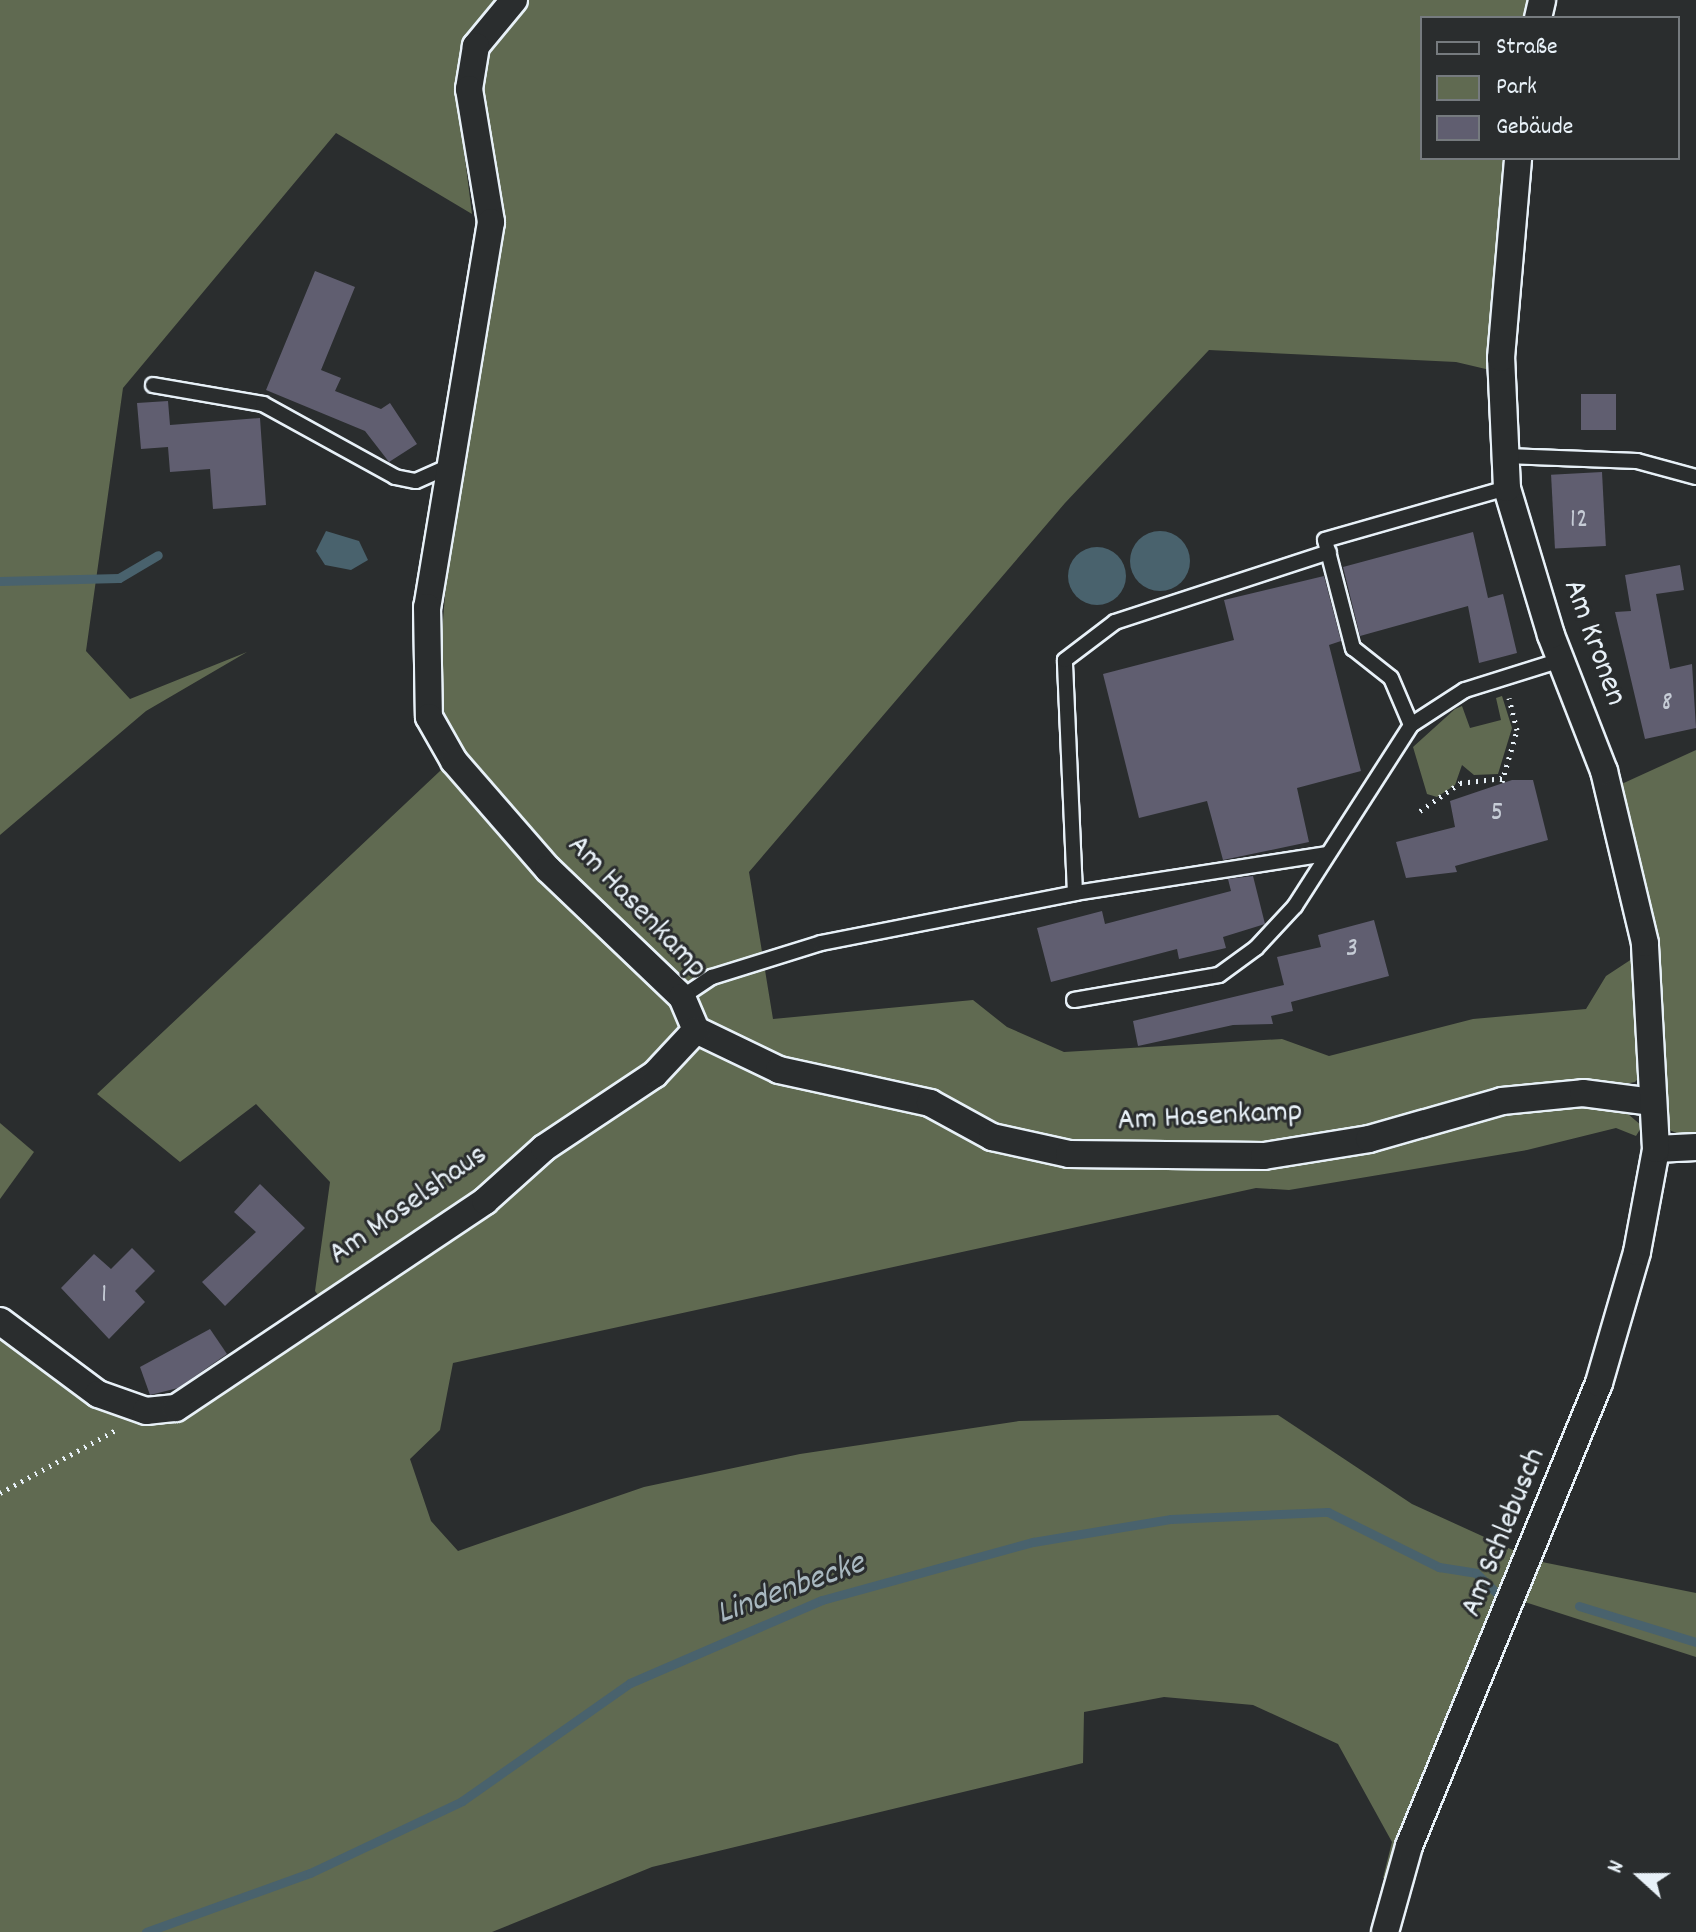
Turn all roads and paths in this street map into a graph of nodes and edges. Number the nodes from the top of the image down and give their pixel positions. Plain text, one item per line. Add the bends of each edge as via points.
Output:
1 (514, 0) edge
2 (1518, 160) edge
3 (153, 385) dead end
4 (1506, 456) junction
5 (445, 468) junction
6 (1696, 477) edge
7 (1507, 488) junction
8 (1329, 552) junction
9 (1561, 660) junction
10 (1503, 678) junction
11 (1411, 725) junction
12 (1420, 811) dead end
13 (1327, 854) junction
14 (1075, 893) junction
15 (682, 997) junction
16 (1074, 1000) dead end
17 (696, 1030) junction
18 (1652, 1102) junction
19 (1696, 1147) edge
20 (1656, 1149) junction
21 (0, 1321) edge
22 (146, 1411) junction
23 (0, 1493) edge
24 (1385, 1932) edge

1 - 5 street, Am Hasenkamp via 476,46 469,89 491,222 485,287
2 - 4 street, Am Kronen via 1501,358
3 - 5 lane via 263,404 395,477 416,481
4 - 6 lane via 1637,461
4 - 7 street, Am Kronen
5 - 15 street, Am Hasenkamp via 427,607 429,717 454,761 548,869
7 - 8 lane via 1325,540
7 - 9 street, Am Kronen
8 - 11 lane via 1353,648 1391,678
8 - 14 lane via 1115,622 1065,660
9 - 10 lane
9 - 18 street, Am Kronen via 1604,771 1645,943
10 - 11 lane via 1465,690
10 - 12 path via 1517,730 1503,780 1460,783
11 - 13 lane
13 - 14 lane
13 - 16 lane via 1295,906 1219,975
14 - 15 lane via 821,943 712,977
15 - 17 street, Am Hasenkamp
17 - 18 street, Am Hasenkamp via 764,1065 930,1103 992,1137 1069,1154 1264,1156 1369,1139 1502,1101 1583,1093
17 - 22 street, Am Moselshaus via 655,1074 544,1148 485,1201 186,1402
18 - 20 street, Am Kronen
19 - 20 street
20 - 24 street, Am Schlebusch via 1637,1252 1599,1383 1409,1846
21 - 22 street via 98,1394
22 - 23 path

